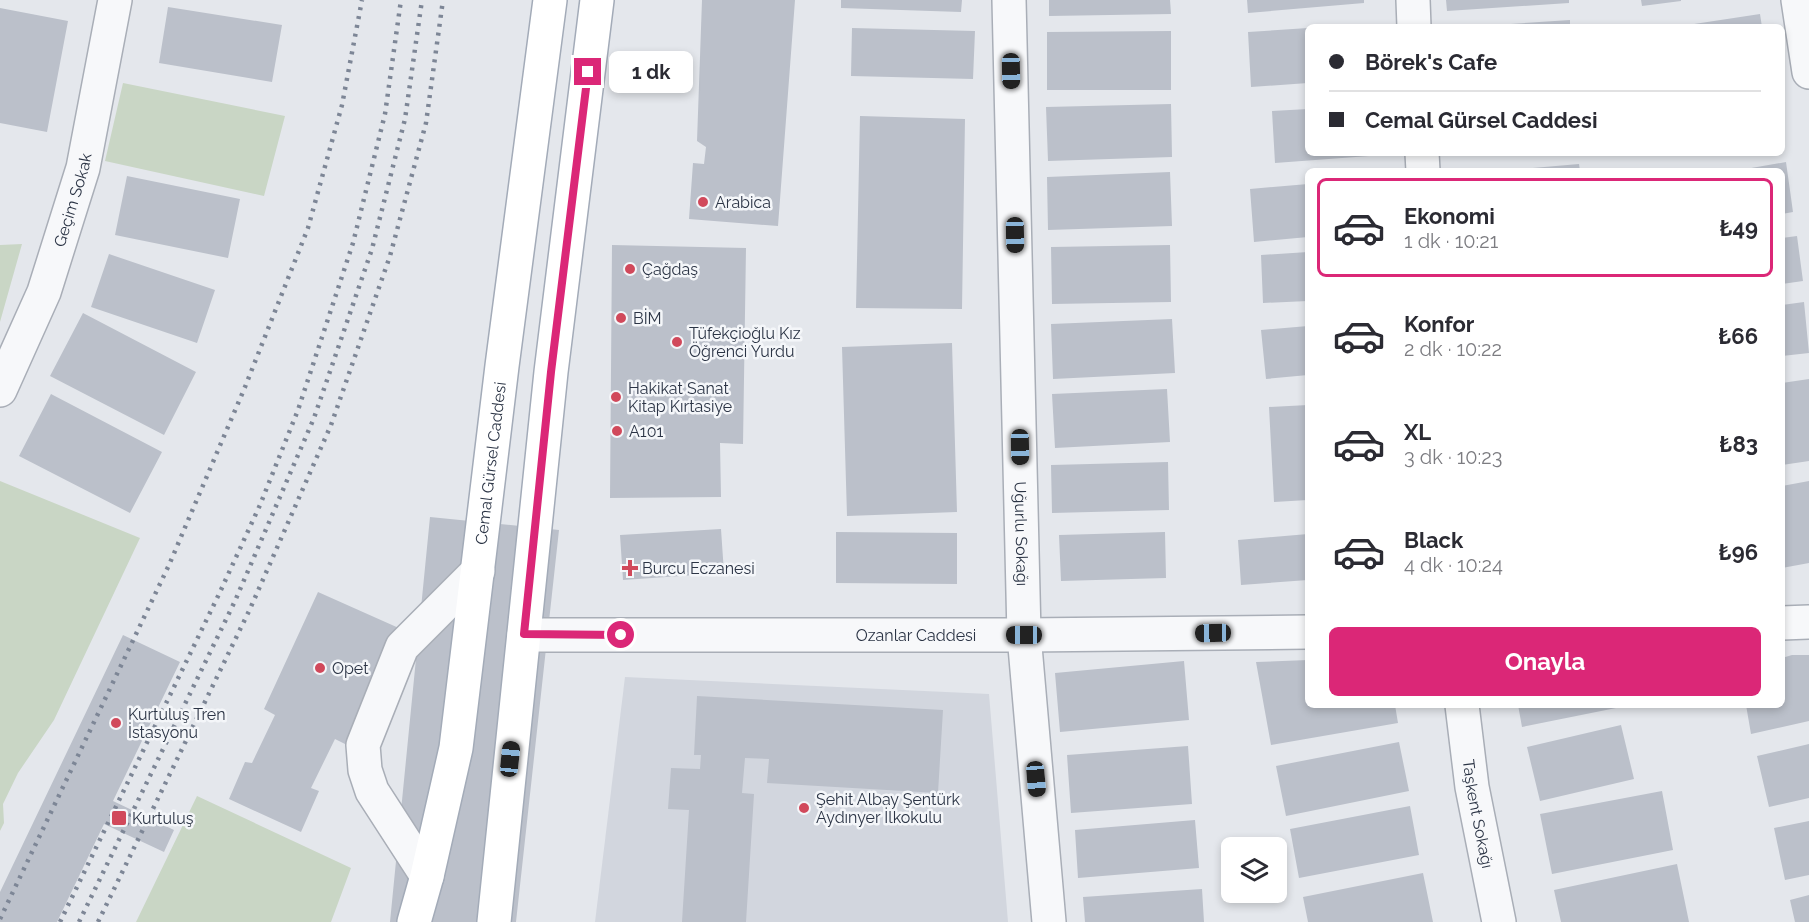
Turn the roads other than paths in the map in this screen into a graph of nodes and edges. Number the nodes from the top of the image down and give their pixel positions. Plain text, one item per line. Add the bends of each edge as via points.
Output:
1 (114, 0) edge
2 (550, 0) edge
3 (597, 0) edge
4 (1009, 0) edge
5 (1413, 0) edge
6 (1798, 0) edge
7 (1414, 24) edge
8 (1809, 72) edge
9 (0, 390) edge
10 (478, 571) junction
11 (1809, 622) edge
12 (1785, 623) edge
13 (1305, 632) edge
14 (524, 634) junction
15 (1024, 635) junction
16 (1462, 708) edge
17 (427, 876) junction
18 (414, 922) edge
19 (494, 922) edge
20 (1049, 922) edge
21 (1499, 922) edge

1 - 9 street, Geçim Sokak via 83,168 44,292
2 - 10 main road, Cemal Gürsel Caddesi
3 - 14 main road via 551,372
4 - 15 street, Uğurlu Sokağı
5 - 7 street
6 - 8 street
10 - 17 main road, Cemal Gürsel Caddesi via 456,748
10 - 17 street via 402,646 363,746 364,770 372,791
11 - 12 street
13 - 15 street, Ozanlar Caddesi
14 - 15 street, Ozanlar Caddesi
14 - 19 main road
15 - 20 street, Uğurlu Sokağı
16 - 21 street, Taşkent Sokağı via 1472,787
17 - 18 main road, Cemal Gürsel Caddesi

